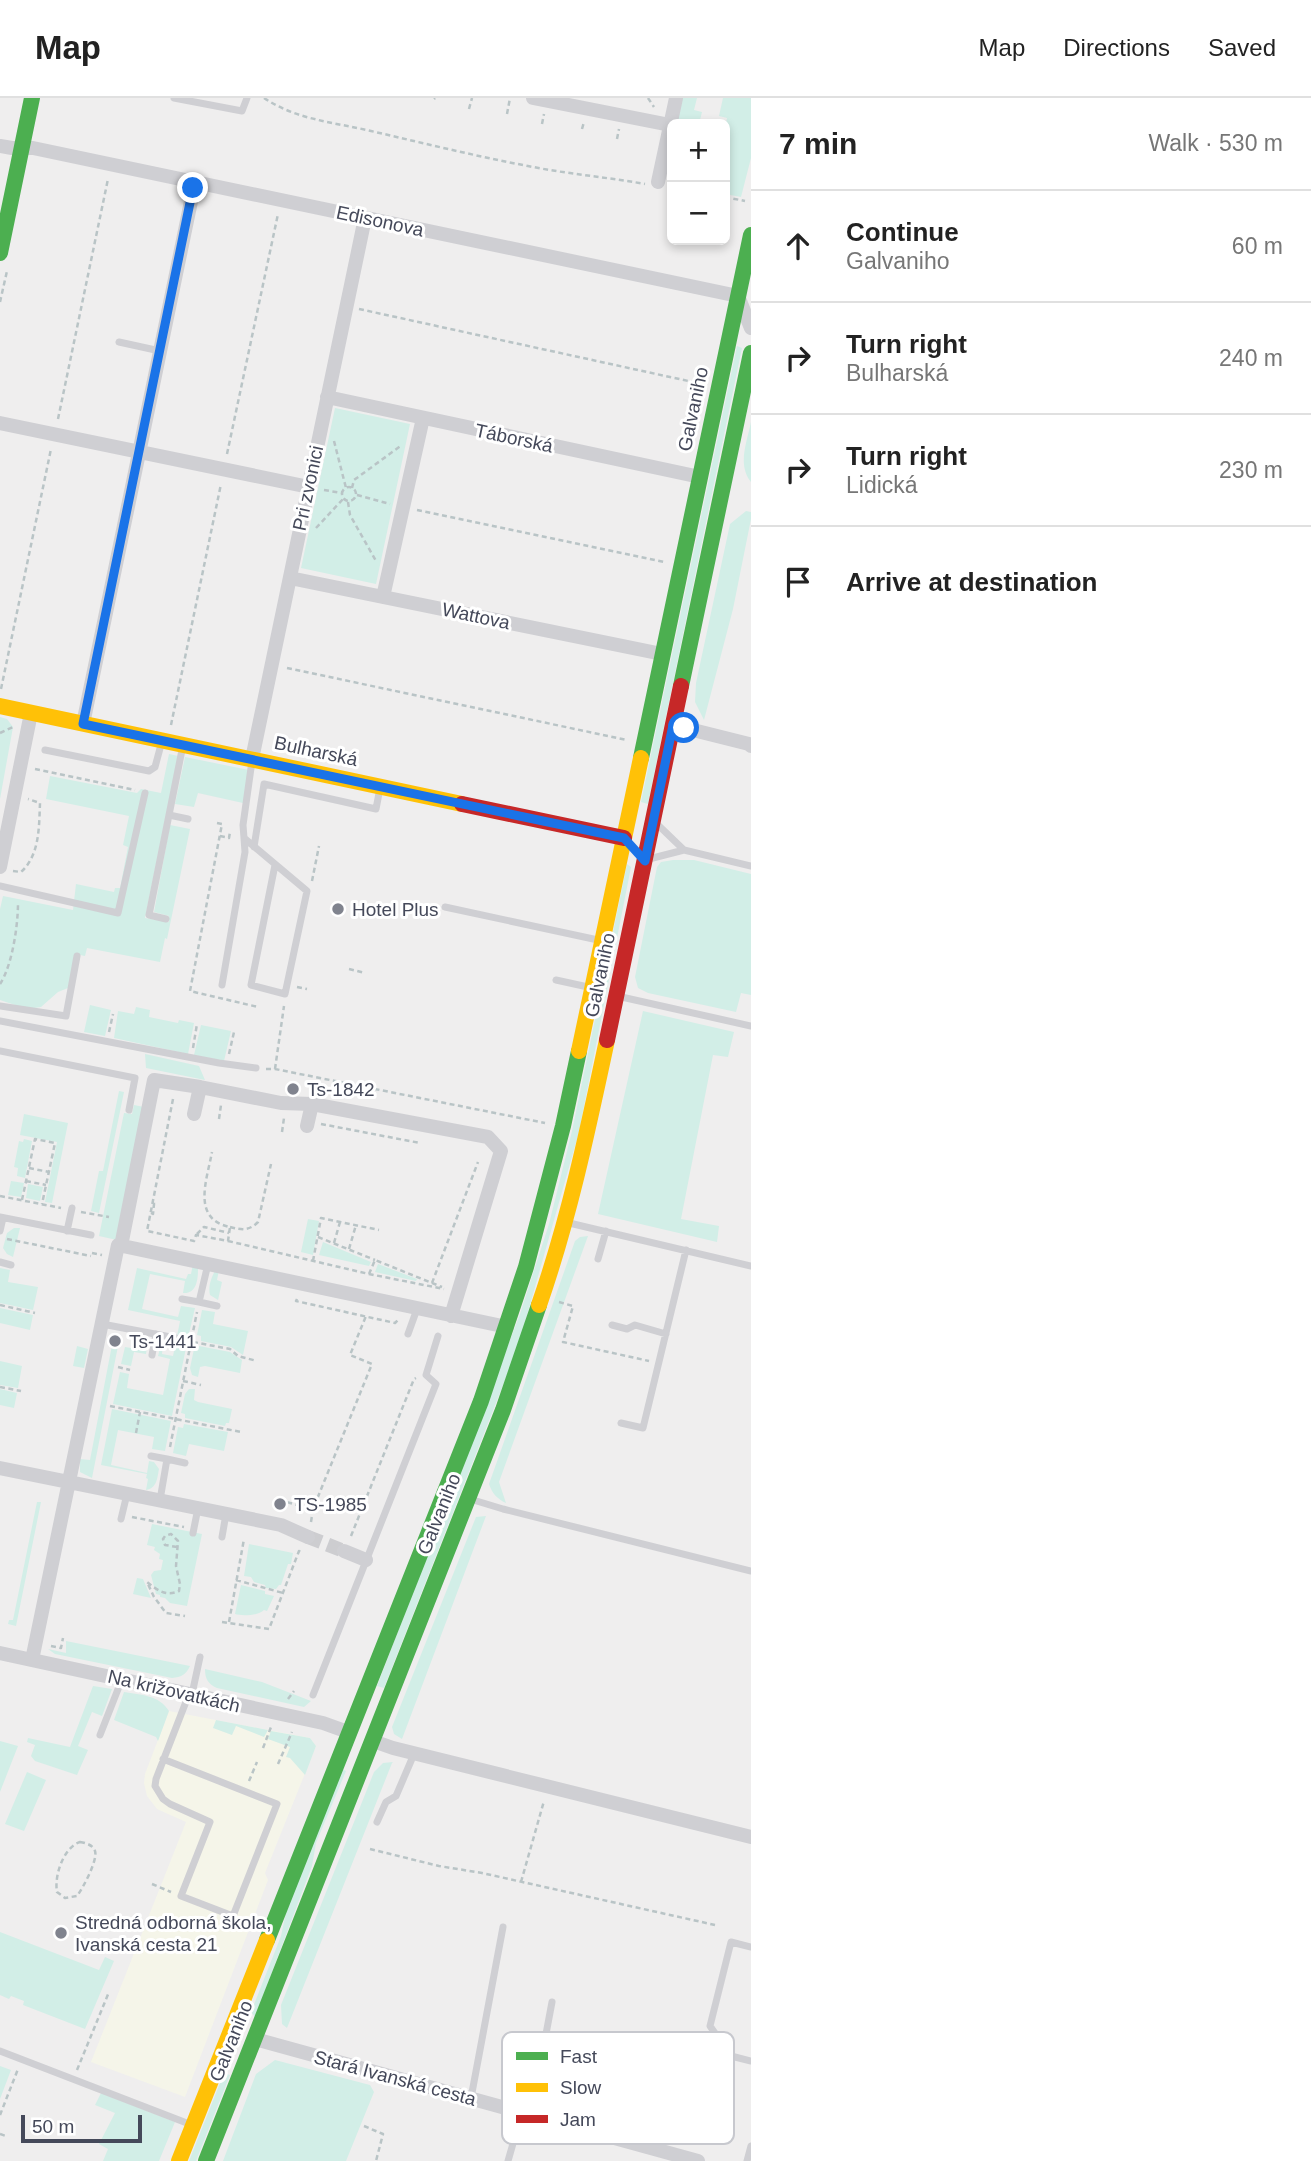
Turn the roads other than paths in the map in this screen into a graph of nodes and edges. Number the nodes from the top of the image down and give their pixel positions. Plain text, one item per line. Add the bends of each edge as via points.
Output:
1 (174, 98) edge
2 (247, 98) edge
3 (533, 98) edge
4 (676, 98) edge
5 (32, 100) edge
6 (558, 100) edge
7 (671, 119) edge
8 (667, 124) edge
9 (667, 139) edge
10 (0, 146) edge
11 (22, 148) junction
12 (195, 182) junction
13 (658, 182) road end
14 (365, 218) junction
15 (751, 235) edge
16 (0, 253) edge
17 (738, 296) junction
18 (751, 328) edge
19 (118, 342) dead end
20 (160, 351) junction
21 (751, 353) edge
22 (327, 397) junction
23 (0, 423) edge
24 (422, 425) junction
25 (139, 452) junction
26 (700, 477) junction
27 (312, 487) junction
28 (290, 578) junction
29 (383, 597) junction
30 (662, 654) junction
31 (0, 706) edge
32 (31, 713) junction
33 (83, 724) junction
34 (673, 725) junction
35 (162, 740) junction
36 (750, 742) edge
37 (183, 745) junction
38 (45, 750) dead end
39 (252, 759) junction
40 (380, 786) junction
41 (145, 793) road end
42 (169, 815) junction
43 (188, 818) dead end
44 (654, 819) junction
45 (244, 838) junction
46 (624, 838) junction
47 (254, 846) junction
48 (684, 850) junction
49 (645, 861) junction
50 (275, 865) junction
51 (751, 866) edge
52 (0, 867) edge
53 (3, 887) edge
54 (445, 906) dead end
55 (166, 919) dead end
56 (602, 941) junction
57 (77, 956) dead end
58 (556, 980) dead end
59 (222, 985) dead end
60 (592, 988) junction
61 (617, 996) junction
62 (0, 1006) edge
63 (0, 1021) edge
64 (751, 1026) edge
65 (0, 1051) edge
66 (256, 1069) road end
67 (200, 1087) junction
68 (312, 1104) junction
69 (129, 1110) dead end
70 (194, 1114) dead end
71 (307, 1126) dead end
72 (71, 1209) road end
73 (1, 1217) edge
74 (565, 1221) junction
75 (0, 1231) edge
76 (67, 1231) junction
77 (606, 1231) junction
78 (91, 1235) dead end
79 (120, 1246) junction
80 (686, 1250) junction
81 (598, 1259) dead end
82 (0, 1262) edge
83 (208, 1264) junction
84 (11, 1265) dead end
85 (751, 1266) edge
86 (182, 1299) dead end
87 (199, 1302) junction
88 (216, 1306) dead end
89 (417, 1309) junction
90 (451, 1316) junction
91 (102, 1324) junction
92 (612, 1325) dead end
93 (507, 1327) junction
94 (666, 1334) junction
95 (156, 1335) junction
96 (408, 1335) dead end
97 (438, 1336) dead end
98 (176, 1338) road end
99 (152, 1355) dead end
100 (621, 1423) dead end
101 (150, 1455) dead end
102 (167, 1459) junction
103 (185, 1463) dead end
104 (0, 1468) edge
105 (69, 1482) junction
106 (127, 1494) junction
107 (468, 1498) junction
108 (160, 1500) junction
109 (198, 1508) junction
110 (226, 1514) junction
111 (125, 1517) road end
112 (190, 1530) road end
113 (309, 1532) tunnel mouth
114 (222, 1538) dead end
115 (345, 1551) tunnel mouth
116 (366, 1560) junction
117 (751, 1571) edge
118 (0, 1653) edge
119 (200, 1657) dead end
120 (32, 1660) junction
121 (122, 1679) junction
122 (190, 1694) junction
123 (313, 1695) dead end
124 (348, 1732) junction
125 (100, 1735) dead end
126 (373, 1741) junction
127 (414, 1754) junction
128 (163, 1759) junction
129 (377, 1822) dead end
130 (751, 1837) edge
131 (503, 1927) dead end
132 (751, 1947) edge
133 (552, 2002) dead end
134 (229, 2032) junction
135 (545, 2032) edge
136 (714, 2032) edge
137 (255, 2039) junction
138 (0, 2052) edge
139 (734, 2057) edge
140 (751, 2061) edge
141 (471, 2099) junction
142 (502, 2107) edge
143 (193, 2125) junction
144 (515, 2144) edge
145 (636, 2144) edge
146 (751, 2146) edge
147 (179, 2161) edge
148 (206, 2161) edge
149 (508, 2161) edge
150 (698, 2161) edge
151 (747, 2161) edge

1 - 2 lane via 242,111
3 - 6 street
4 - 7 street
5 - 11 main road
6 - 8 street
9 - 13 street
10 - 11 street, Edisonova
11 - 12 street, Edisonova
11 - 16 main road
12 - 14 street, Edisonova
12 - 20 street
14 - 17 street, Edisonova
14 - 22 street, Pri zvonici
15 - 17 main road, Galvaniho
17 - 18 street
17 - 26 main road, Galvaniho
19 - 20 lane
20 - 25 street
21 - 34 main road, Galvaniho
22 - 24 street, Táborská
22 - 27 street, Pri zvonici
23 - 25 street
24 - 26 street, Táborská
24 - 29 street
25 - 27 street
25 - 33 street
26 - 30 main road, Galvaniho
27 - 28 street, Pri zvonici
28 - 29 street, Wattova
28 - 39 street, Pri zvonici
29 - 30 street, Wattova
30 - 46 main road, Galvaniho
31 - 32 main road, Bulharská
32 - 33 main road, Bulharská
32 - 52 street
33 - 35 main road, Bulharská
34 - 36 street
34 - 44 main road, Galvaniho
35 - 37 main road, Bulharská
35 - 38 lane via 155,767 149,771
37 - 39 main road, Bulharská
37 - 42 lane
39 - 40 main road, Bulharská
39 - 45 lane
40 - 46 main road, Bulharská
40 - 47 lane via 376,809 264,784
41 - 53 lane via 118,913
42 - 43 lane
42 - 55 lane via 149,915
44 - 48 lane
44 - 49 main road, Galvaniho
45 - 47 lane
45 - 59 lane
46 - 49 main road
46 - 56 main road, Galvaniho
47 - 50 lane
48 - 49 lane
48 - 51 lane
49 - 61 main road, Galvaniho
50 - 50 lane via 251,985 285,994 307,891
54 - 56 lane
56 - 60 main road, Galvaniho
57 - 62 lane via 66,1016
58 - 60 lane
60 - 93 main road, Galvaniho via 538,1226
61 - 64 lane
61 - 74 main road, Galvaniho
63 - 66 lane
65 - 69 lane via 135,1078
67 - 68 street via 281,1103
67 - 70 street
67 - 79 street via 155,1080
68 - 71 street
68 - 90 street via 488,1137 501,1152
72 - 76 lane
73 - 75 lane
73 - 76 lane
74 - 77 lane
74 - 107 main road, Galvaniho via 533,1326
76 - 78 lane
77 - 80 lane
77 - 81 lane
79 - 83 street
79 - 91 street
80 - 85 lane
80 - 94 lane
82 - 84 lane
83 - 87 lane
83 - 89 street
86 - 87 lane
87 - 88 lane
89 - 90 street
89 - 96 lane
90 - 93 street
91 - 95 lane
91 - 105 street
92 - 94 lane via 627,1329 635,1325
93 - 124 main road, Galvaniho
94 - 100 lane via 643,1428
95 - 98 lane
95 - 99 lane
97 - 116 lane via 426,1375 436,1384
101 - 102 lane
102 - 103 lane
102 - 108 lane
104 - 105 street
105 - 106 street
105 - 120 street
106 - 108 street
106 - 111 lane
107 - 117 lane
107 - 126 main road, Galvaniho
108 - 109 street
109 - 110 street
109 - 112 lane
110 - 113 street
110 - 114 lane
115 - 116 street
116 - 123 lane
118 - 120 street, Na križovatkách
119 - 122 lane
120 - 121 street, Na križovatkách
121 - 122 street, Na križovatkách
121 - 125 lane
122 - 124 street, Na križovatkách
122 - 128 lane
124 - 126 main road
124 - 134 main road, Galvaniho
126 - 127 street
126 - 137 main road, Galvaniho
127 - 129 lane via 396,1796 386,1802
127 - 130 street
128 - 128 lane via 277,1804 233,1916 181,1896 210,1822 163,1799 155,1786
131 - 141 lane
132 - 136 lane via 731,1942 710,2026
133 - 135 lane
134 - 137 main road
134 - 143 main road, Galvaniho
137 - 141 street, Stará Ivanská cesta
137 - 148 main road, Galvaniho
138 - 143 lane
139 - 140 lane
141 - 142 street, Stará Ivanská cesta
143 - 147 main road, Galvaniho
144 - 149 lane
145 - 150 street, Stará Ivanská cesta
146 - 151 lane

